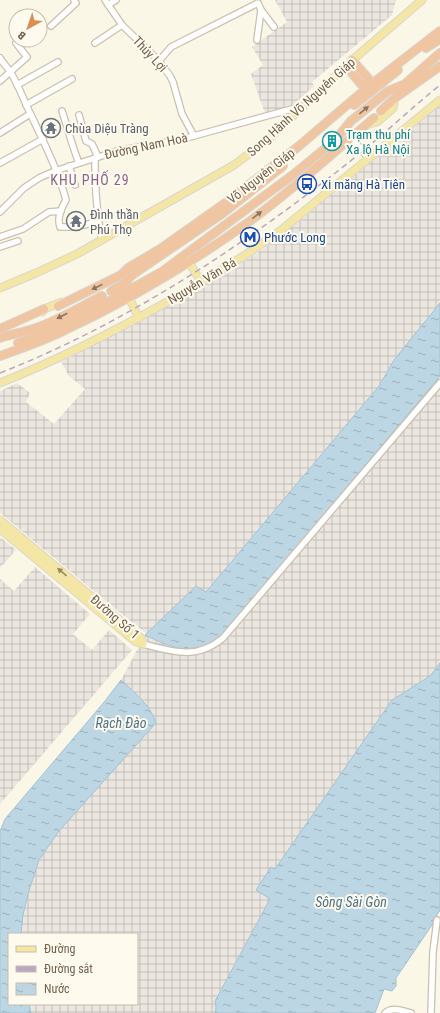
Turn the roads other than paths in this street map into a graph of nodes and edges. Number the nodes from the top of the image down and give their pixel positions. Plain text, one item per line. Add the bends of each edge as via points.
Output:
1 (74, 0) edge
2 (116, 0) edge
3 (422, 0) edge
4 (107, 2) edge
5 (261, 10) junction
6 (122, 25) junction
7 (51, 26) dead end
8 (274, 27) dead end
9 (438, 35) edge
10 (257, 40) dead end
11 (95, 43) dead end
12 (20, 48) edge
13 (417, 53) junction
14 (440, 53) edge
15 (0, 58) edge
16 (159, 61) junction
17 (58, 62) dead end
18 (349, 63) junction
19 (440, 66) edge
20 (11, 72) junction
21 (428, 76) junction
22 (72, 79) dead end
23 (0, 81) edge
24 (408, 82) junction
25 (17, 85) junction
26 (380, 85) junction
27 (368, 86) junction
28 (363, 98) junction
29 (396, 98) junction
30 (440, 100) edge
31 (26, 105) junction
32 (304, 106) junction
33 (62, 111) dead end
34 (381, 111) dead end
35 (30, 114) junction
36 (79, 115) dead end
37 (374, 118) dead end
38 (364, 126) junction
39 (0, 133) edge
40 (194, 136) junction
41 (351, 137) junction
42 (337, 138) dead end
43 (43, 139) junction
44 (328, 146) dead end
45 (96, 157) junction
46 (369, 159) junction
47 (79, 163) junction
48 (0, 164) edge
49 (321, 165) junction
50 (70, 166) junction
51 (55, 171) junction
52 (294, 174) junction
53 (75, 184) dead end
54 (60, 211) junction
55 (0, 212) edge
56 (98, 222) junction
57 (0, 237) edge
58 (102, 240) junction
59 (18, 241) dead end
60 (0, 247) edge
61 (187, 259) junction
62 (163, 271) junction
63 (121, 275) junction
64 (132, 275) junction
65 (158, 281) junction
66 (201, 282) junction
67 (0, 288) edge
68 (111, 291) dead end
69 (102, 296) dead end
70 (129, 298) junction
71 (68, 302) junction
72 (58, 306) dead end
73 (44, 311) junction
74 (139, 318) junction
75 (0, 328) edge
76 (11, 334) junction
77 (0, 338) edge
78 (0, 350) edge
79 (0, 356) edge
80 (0, 383) edge
81 (440, 383) edge
82 (0, 520) edge
83 (0, 529) edge
84 (143, 644) junction
85 (437, 920) dead end
86 (385, 1013) edge
87 (411, 1013) edge
88 (431, 1013) edge

1 - 7 street via 76,3
2 - 4 street
3 - 18 main road, Song Hành Võ Nguyên Giáp
4 - 6 street, Thủy Lợi
5 - 8 street
5 - 10 street
5 - 16 street via 258,3 171,46
6 - 11 street
6 - 16 street, Thủy Lợi
9 - 13 highway, Võ Nguyên Giáp
9 - 13 highway, Võ Nguyên Giáp via 432,44
12 - 20 street via 27,57
13 - 26 highway, Võ Nguyên Giáp
13 - 27 highway, Võ Nguyên Giáp
14 - 24 highway
15 - 20 street
16 - 40 street, Thủy Lợi via 173,82 182,114
17 - 25 street
18 - 27 highway via 361,84
18 - 32 main road, Song Hành Võ Nguyên Giáp
19 - 21 highway, Võ Nguyên Giáp
20 - 23 street
20 - 25 street
21 - 24 highway
21 - 29 highway, Võ Nguyên Giáp
22 - 31 street
24 - 29 highway
42 -> 24 highway via 351,121 388,91
25 - 31 street
26 - 27 highway
26 - 28 highway, Võ Nguyên Giáp
27 - 28 highway
27 - 63 highway, Võ Nguyên Giáp via 299,146 228,202
28 - 64 highway, Võ Nguyên Giáp via 223,213
29 - 34 highway, Võ Nguyên Giáp
29 - 38 main road, Võ Nguyên Giáp via 393,108 377,122
30 - 46 main road, Nguyễn Văn Bá
31 - 35 street
32 - 40 street, Đường Nam Hoà
32 - 58 main road, Song Hành Võ Nguyên Giáp via 270,138 234,165
33 - 47 street
35 - 39 street
35 - 43 street
36 - 45 street via 86,141 92,144
37 - 38 highway, Võ Nguyên Giáp
38 - 41 highway, Võ Nguyên Giáp
40 - 45 street, Đường Nam Hoà
41 - 46 street
41 - 49 highway, Võ Nguyên Giáp
43 - 48 street
43 - 51 street
44 - 52 highway, Võ Nguyên Giáp
45 - 47 street, Đường Nam Hoà
45 - 56 street via 95,196
46 - 66 main road, Nguyễn Văn Bá via 275,235
47 - 50 street, Đường Nam Hoà
49 - 52 highway
61 -> 49 highway, Võ Nguyên Giáp via 203,253 251,220
50 - 51 street, Đường Nam Hoà
50 - 53 street
51 - 54 street via 62,183 66,200
51 - 55 street, Đường Nam Hoà via 24,188
52 - 61 highway, Võ Nguyên Giáp
54 - 56 street via 60,227
54 - 57 street via 49,212 23,229
56 - 58 street
58 - 67 main road, Song Hành Võ Nguyên Giáp via 56,264
59 - 60 street
61 - 62 highway, Võ Nguyên Giáp
61 - 65 highway, Võ Nguyên Giáp
61 - 66 main road
62 - 65 highway
62 - 78 highway, Võ Nguyên Giáp via 87,313
63 - 64 highway
63 -> 71 highway, Võ Nguyên Giáp
64 - 68 highway, Võ Nguyên Giáp via 125,283
65 - 70 highway, Võ Nguyên Giáp
66 - 74 main road, Nguyễn Văn Bá
69 -> 76 highway via 45,324
70 - 74 main road
70 - 79 highway, Võ Nguyên Giáp via 58,334
71 - 72 highway, Võ Nguyên Giáp
71 - 73 main road, Võ Nguyên Giáp via 59,302
73 - 75 highway
73 - 76 highway
74 - 80 main road, Nguyễn Văn Bá via 48,363
76 - 77 highway
81 - 84 street via 223,638 197,652 169,651
84 -> 82 main road, Đường Số 1 via 141,638
83 - 84 main road, Đường Số 1 via 136,642
85 - 88 street
86 - 87 street via 393,1009

